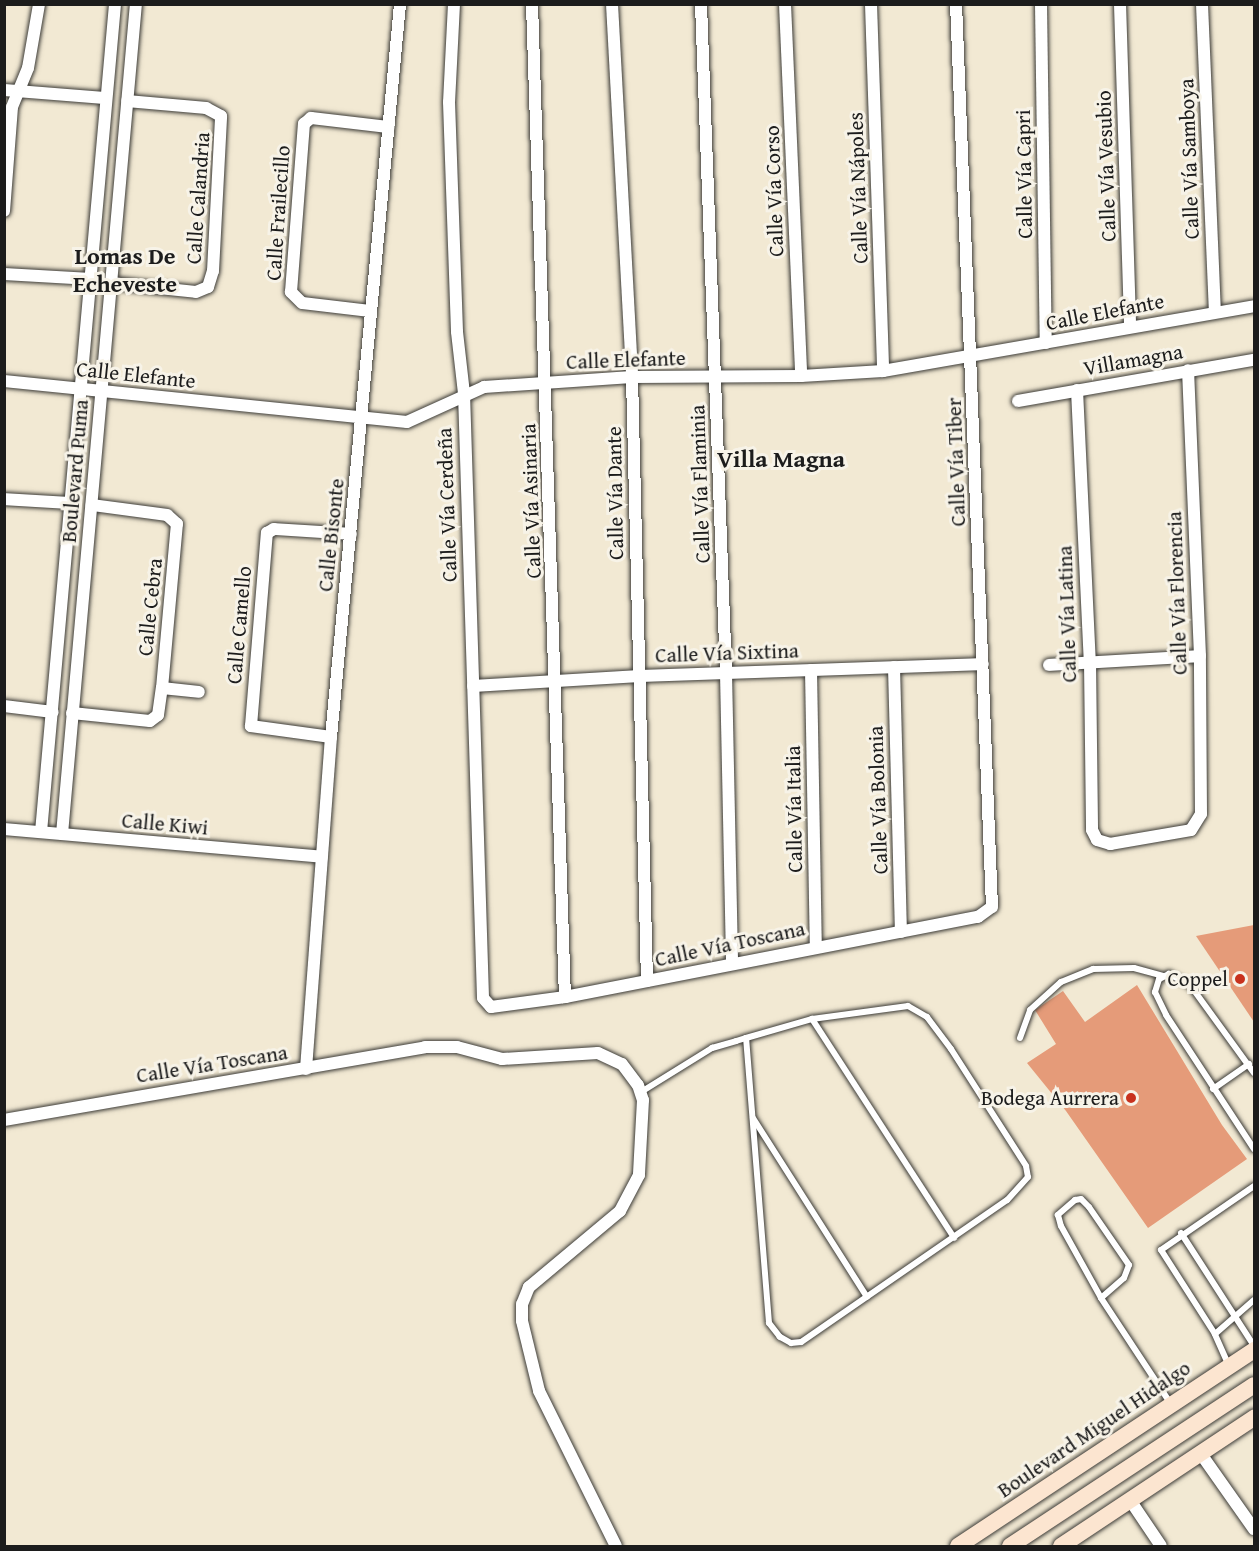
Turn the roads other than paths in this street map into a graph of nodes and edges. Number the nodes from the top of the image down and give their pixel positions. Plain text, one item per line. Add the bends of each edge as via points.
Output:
1 (39, 4) edge
2 (115, 4) edge
3 (136, 4) edge
4 (400, 4) edge
5 (454, 4) edge
6 (532, 4) edge
7 (612, 4) edge
8 (701, 4) edge
9 (785, 4) edge
10 (871, 4) edge
11 (956, 4) edge
12 (1041, 4) edge
13 (1120, 4) edge
14 (1202, 4) edge
15 (11, 90) edge
16 (105, 98) junction
17 (127, 101) junction
18 (388, 127) junction
19 (4, 211) edge
20 (4, 274) edge
21 (91, 279) junction
22 (111, 283) junction
23 (1254, 306) edge
24 (370, 311) junction
25 (1215, 312) junction
26 (1130, 326) junction
27 (1046, 343) junction
28 (971, 356) junction
29 (1254, 360) edge
30 (1188, 370) junction
31 (883, 371) junction
32 (801, 376) junction
33 (632, 377) junction
34 (716, 377) junction
35 (4, 381) edge
36 (547, 382) junction
37 (82, 388) junction
38 (1077, 390) junction
39 (102, 392) junction
40 (464, 393) junction
41 (1018, 401) dead end
42 (362, 418) junction
43 (4, 499) edge
44 (72, 503) junction
45 (92, 505) junction
46 (351, 534) junction
47 (1200, 656) junction
48 (1090, 662) junction
49 (983, 664) junction
50 (1048, 665) dead end
51 (894, 667) junction
52 (811, 670) junction
53 (726, 673) junction
54 (639, 675) junction
55 (557, 681) junction
56 (472, 686) junction
57 (162, 688) junction
58 (199, 692) dead end
59 (4, 706) edge
60 (53, 712) junction
61 (72, 713) junction
62 (331, 736) junction
63 (4, 828) edge
64 (41, 832) junction
65 (62, 834) junction
66 (1094, 836) joint
67 (322, 857) junction
68 (983, 915) joint
69 (901, 932) junction
70 (816, 946) junction
71 (732, 963) junction
72 (1164, 976) junction
73 (647, 981) junction
74 (565, 997) junction
75 (485, 1005) joint
76 (812, 1019) junction
77 (746, 1038) junction
78 (1020, 1038) dead end
79 (1249, 1064) junction
80 (306, 1069) junction
81 (1254, 1073) edge
82 (1213, 1089) junction
83 (640, 1092) junction
84 (752, 1117) junction
85 (4, 1120) edge
86 (1254, 1149) edge
87 (1254, 1186) edge
88 (1181, 1233) junction
89 (954, 1238) junction
90 (867, 1297) junction
91 (1101, 1298) junction
92 (1254, 1300) edge
93 (1234, 1314) junction
94 (1215, 1334) junction
95 (1254, 1348) edge
96 (1229, 1366) junction
97 (1254, 1385) edge
98 (1171, 1405) junction
99 (1254, 1418) edge
100 (1201, 1454) junction
101 (1130, 1500) junction
102 (1254, 1528) edge
103 (616, 1546) edge
104 (958, 1546) edge
105 (1011, 1546) edge
106 (1061, 1546) edge
107 (1161, 1546) edge

1 - 15 street via 28,68
2 - 16 street, Boulevard Puma
3 - 17 street, Boulevard Puma
4 - 18 street, Calle Bisonte
5 - 40 street, Calle Vía Cerdeña via 449,102 457,332
6 - 36 street, Calle Vía Asinaria
7 - 33 street, Calle Vía Dante
8 - 34 street, Calle Vía Flaminia
9 - 32 street, Calle Vía Corso
10 - 31 street, Calle Vía Nápoles
11 - 28 street, Calle Vía Tiber
12 - 27 street, Calle Vía Capri
13 - 26 street, Calle Vía Vesubio
14 - 25 street, Calle Vía Samboya
15 - 16 street
15 - 19 street
16 - 21 street, Boulevard Puma
17 - 22 street, Boulevard Puma
17 - 22 street, Calle Calandria via 217,111 222,121 213,271 208,287 196,292
18 - 24 street, Calle Bisonte
18 - 24 street, Calle Frailecillo via 311,118 306,121 291,292 302,303
20 - 21 street
21 - 37 street, Boulevard Puma
22 - 39 street, Boulevard Puma
23 - 25 street, Calle Elefante
24 - 42 street, Calle Bisonte
25 - 26 street, Calle Elefante
26 - 27 street, Calle Elefante
27 - 28 street, Calle Elefante
28 - 31 street, Calle Elefante
28 - 49 street, Calle Vía Tiber
29 - 30 street, Villamagna
30 - 38 street, Villamagna
30 - 47 street, Calle Vía Florencia
31 - 32 street, Calle Elefante
32 - 34 street, Calle Elefante
33 - 34 street, Calle Elefante
33 - 36 street, Calle Elefante
33 - 54 street, Calle Vía Dante
34 - 53 street, Calle Vía Flaminia
35 - 37 street, Calle Elefante
36 - 40 street, Calle Elefante via 484,387
36 - 55 street, Calle Vía Asinaria
37 - 39 street, Calle Elefante
37 - 44 street, Boulevard Puma
38 - 41 street, Villamagna
38 - 48 street, Calle Vía Latina
39 - 42 street, Calle Elefante
39 - 45 street, Boulevard Puma
40 - 42 street, Calle Elefante via 438,412 407,422
40 - 56 street, Calle Vía Cerdeña
42 - 46 street, Calle Bisonte
43 - 44 street
44 - 60 street, Boulevard Puma
45 - 57 street, Calle Cebra via 167,515 175,520
45 - 61 street, Boulevard Puma
46 - 62 street, Calle Bisonte
46 - 62 street, Calle Camello via 274,529 267,533 250,721 257,729
47 - 48 street
47 - 66 street, Calle Vía Florencia via 1201,814 1196,826 1183,833 1110,844
48 - 50 street
48 - 66 street, Calle Vía Latina
49 - 51 street, Calle Vía Sixtina
49 - 68 street, Calle Vía Tiber via 993,902
51 - 52 street, Calle Vía Sixtina
51 - 69 street, Calle Vía Bolonia
52 - 53 street, Calle Vía Sixtina
52 - 70 street, Calle Vía Italia
53 - 54 street, Calle Vía Sixtina
53 - 71 street, Calle Vía Flaminia
54 - 55 street, Calle Vía Sixtina
54 - 73 street, Calle Vía Dante
55 - 56 street, Calle Vía Sixtina
55 - 74 street, Calle Vía Asinaria
56 - 75 street, Calle Vía Cerdeña
57 - 58 street, Calle Cebra
57 - 61 street, Calle Cebra via 159,710 155,719 147,722
59 - 60 street
60 - 64 street, Boulevard Puma
61 - 65 street, Boulevard Puma
62 - 67 street, Calle Bisonte
63 - 64 street, Calle Kiwi
64 - 65 street, Calle Kiwi
65 - 67 street, Calle Kiwi
67 - 80 street, Calle Bisonte
68 - 69 street, Calle Vía Toscana
69 - 70 street, Calle Vía Toscana
70 - 71 street, Calle Vía Toscana
71 - 73 street, Calle Vía Toscana
72 - 78 lane via 1134,968 1093,969 1061,982 1030,1010
72 - 79 lane via 1182,979 1202,996
72 - 82 lane via 1155,984 1158,1000
73 - 74 street, Calle Vía Toscana
74 - 75 street, Calle Vía Toscana
76 - 77 lane
76 - 89 lane
76 - 89 lane via 908,1006 927,1017 951,1049 1026,1166 1028,1177 1007,1200
77 - 83 lane via 712,1048
77 - 84 lane
79 - 81 lane
79 - 82 lane
80 - 83 street, Calle Vía Toscana via 426,1047 457,1047 502,1059 598,1053 632,1073
80 - 85 street, Calle Vía Toscana
82 - 86 lane
83 - 103 street via 642,1151 639,1175 630,1196 595,1234 529,1287 522,1304 529,1361 539,1391
84 - 90 lane
84 - 90 lane via 769,1323 780,1337 791,1343 801,1342
87 - 88 lane
88 - 93 lane
88 - 94 lane via 1164,1245 1161,1255
89 - 90 lane
91 - 91 lane via 1058,1215 1075,1200 1089,1206 1129,1265 1124,1278
91 - 98 lane
92 - 93 lane
93 - 94 lane
93 - 95 lane
94 - 96 lane
95 - 96 main road, Boulevard Miguel Hidalgo
96 - 98 main road, Boulevard Miguel Hidalgo
97 - 105 main road
98 - 104 main road, Boulevard Miguel Hidalgo
99 - 100 main road
100 - 101 main road
100 - 102 street
101 - 106 main road
101 - 107 street

